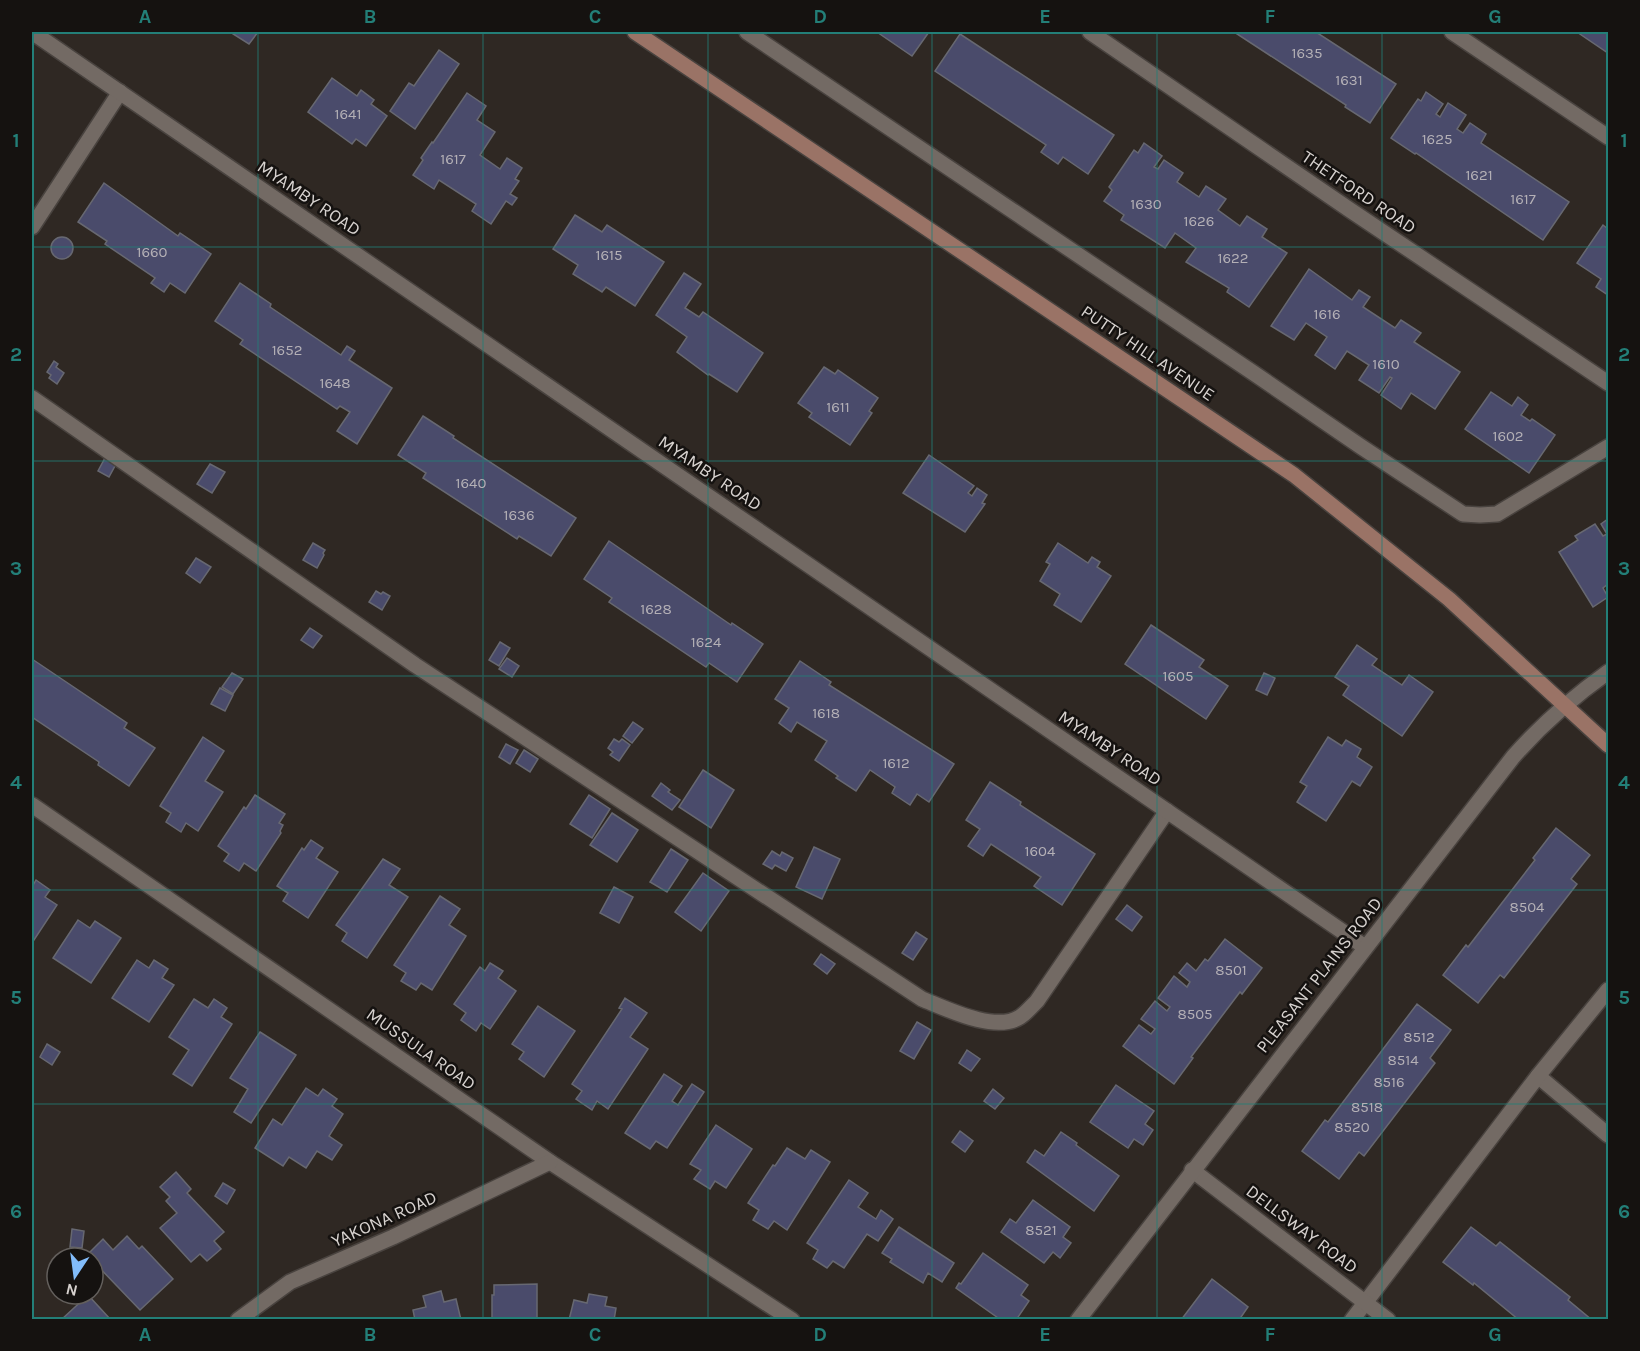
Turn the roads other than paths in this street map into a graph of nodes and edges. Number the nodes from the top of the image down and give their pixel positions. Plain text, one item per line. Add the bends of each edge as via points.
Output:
1 (32, 32) edge
2 (635, 32) edge
3 (747, 32) edge
4 (1090, 32) edge
5 (1452, 32) edge
6 (120, 92) junction
7 (1608, 137) edge
8 (32, 227) edge
9 (1608, 383) edge
10 (32, 398) edge
11 (1608, 447) edge
12 (1608, 672) edge
13 (1564, 704) junction
14 (1608, 745) edge
15 (32, 805) edge
16 (1167, 811) junction
17 (1365, 947) junction
18 (1608, 990) edge
19 (1538, 1076) junction
20 (1608, 1134) edge
21 (550, 1162) junction
22 (1192, 1170) junction
23 (1365, 1302) junction
24 (238, 1320) edge
25 (792, 1320) edge
26 (1078, 1320) edge
27 (1352, 1320) edge
28 (1388, 1320) edge

1 - 6 street, MYAMBY ROAD
2 - 13 street, PUTTY HILL AVENUE via 1294,475 1449,599
3 - 11 street via 1463,514 1497,514
4 - 9 street, THETFORD ROAD
5 - 7 street
6 - 8 street
6 - 16 street, MYAMBY ROAD
10 - 16 street via 415,665 922,999 966,1018 1003,1023 1019,1018 1037,1001
12 - 13 street, PLEASANT PLAINS ROAD
13 - 14 street, PUTTY HILL AVENUE
13 - 17 street, PLEASANT PLAINS ROAD via 1513,757
15 - 21 street, MUSSULA ROAD
16 - 17 street, MYAMBY ROAD
17 - 22 street, PLEASANT PLAINS ROAD
18 - 19 street
19 - 20 street
19 - 23 street
21 - 24 street, YAKONA ROAD via 290,1282
21 - 25 street, MUSSULA ROAD
22 - 23 street, DELLSWAY ROAD
22 - 26 street, PLEASANT PLAINS ROAD
23 - 27 street
23 - 28 street, DELLSWAY ROAD

